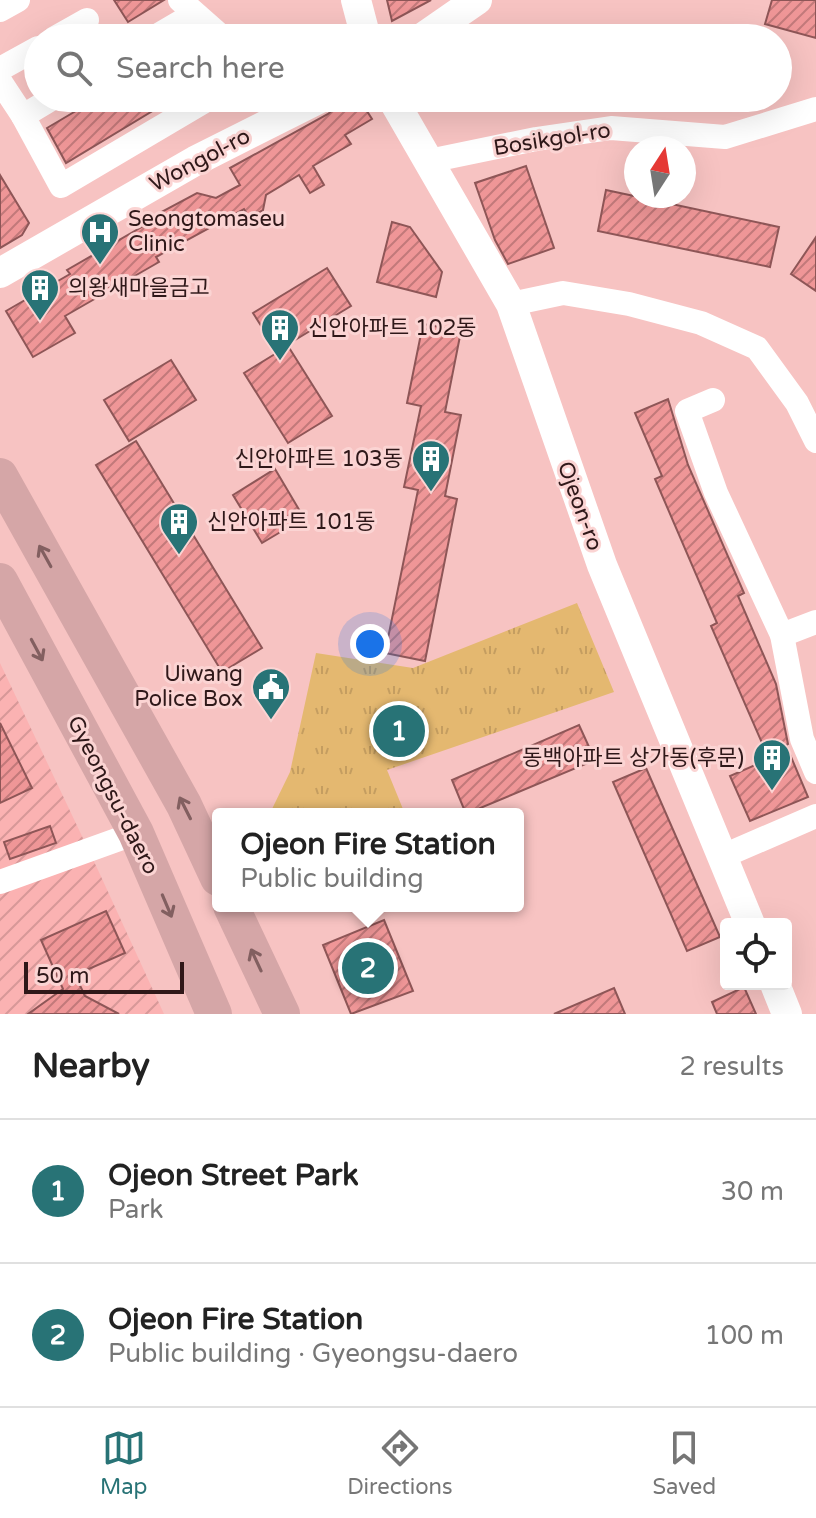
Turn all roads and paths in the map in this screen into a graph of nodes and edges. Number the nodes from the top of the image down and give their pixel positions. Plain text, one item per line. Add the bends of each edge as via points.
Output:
1 (18, 0) edge
2 (356, 0) edge
3 (477, 0) edge
4 (187, 7) edge
5 (0, 10) edge
6 (87, 20) dead end
7 (80, 24) edge
8 (168, 24) edge
9 (207, 24) edge
10 (362, 24) edge
11 (442, 24) edge
12 (24, 56) edge
13 (0, 69) edge
14 (0, 81) edge
15 (816, 109) edge
16 (30, 112) edge
17 (186, 112) edge
18 (269, 112) edge
19 (400, 112) edge
20 (23, 116) junction
21 (429, 161) junction
22 (0, 273) edge
23 (511, 304) junction
24 (713, 400) dead end
25 (816, 441) edge
26 (0, 476) edge
27 (0, 581) edge
28 (816, 622) edge
29 (782, 635) junction
30 (816, 772) edge
31 (816, 816) edge
32 (136, 833) junction
33 (721, 857) junction
34 (212, 865) edge
35 (0, 882) edge
36 (234, 912) edge
37 (747, 918) edge
38 (777, 990) edge
39 (214, 1014) edge
40 (282, 1014) edge
41 (787, 1014) edge

1 - 5 street
2 - 10 street
3 - 11 street
4 - 8 street
4 - 9 street
6 - 7 street
12 - 13 street
14 - 20 street
15 - 21 street, Bosikgol-ro via 725,137 611,128
16 - 20 street
17 - 20 street via 61,186
18 - 22 street, Wongol-ro via 195,161
19 - 21 street, Ojeon-ro
21 - 23 street, Ojeon-ro
23 - 25 street via 563,293 629,304 701,323 757,348 797,403
23 - 33 street, Ojeon-ro via 602,565
24 - 29 street via 687,411 716,493
34 -> 26 main road via 184,805
27 -> 32 main road, Gyeongsu-daero
28 - 29 street
29 - 30 street via 802,739
31 - 33 street
32 - 35 street
32 -> 39 main road, Gyeongsu-daero
33 - 37 street, Ojeon-ro
40 -> 36 main road
38 - 41 street

